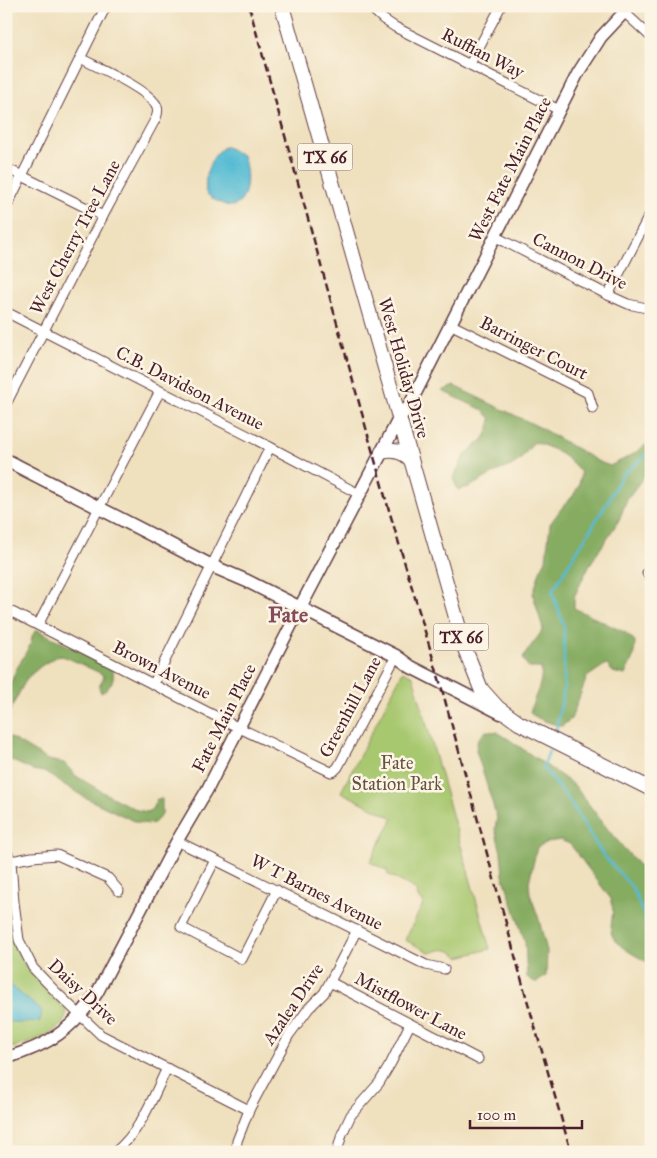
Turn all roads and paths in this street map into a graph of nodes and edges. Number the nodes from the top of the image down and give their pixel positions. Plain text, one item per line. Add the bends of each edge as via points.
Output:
1 (106, 6) edge
2 (282, 6) edge
3 (501, 6) edge
4 (372, 7) edge
5 (627, 9) edge
6 (651, 37) edge
7 (80, 58) junction
8 (470, 64) junction
9 (559, 110) junction
10 (6, 168) edge
11 (22, 176) junction
12 (6, 208) edge
13 (651, 212) edge
14 (103, 216) junction
15 (496, 237) junction
16 (608, 295) junction
17 (651, 310) edge
18 (6, 312) edge
19 (450, 324) junction
20 (43, 332) junction
21 (434, 356) joint
22 (160, 391) junction
23 (6, 404) edge
24 (592, 409) dead end
25 (399, 419) junction
26 (270, 447) junction
27 (382, 452) junction
28 (6, 460) edge
29 (411, 460) junction
30 (359, 494) junction
31 (100, 509) junction
32 (212, 566) junction
33 (300, 608) junction
34 (6, 609) edge
35 (38, 625) junction
36 (396, 656) junction
37 (154, 683) junction
38 (518, 722) junction
39 (239, 727) junction
40 (330, 772) joint
41 (651, 789) edge
42 (177, 841) junction
43 (6, 848) edge
44 (215, 860) junction
45 (11, 862) junction
46 (277, 890) junction
47 (119, 891) dead end
48 (357, 930) junction
49 (444, 969) dead end
50 (330, 982) junction
51 (80, 1016) junction
52 (410, 1024) junction
53 (6, 1058) edge
54 (478, 1059) dead end
55 (167, 1068) junction
56 (249, 1110) junction
57 (122, 1150) edge
58 (236, 1152) edge
59 (337, 1152) edge

1 - 7 street
2 - 25 main road, West Holiday Drive / TX 66
3 - 8 street
4 - 8 street, Ruffian Way via 395,27
5 - 6 street
5 - 9 street, West Fate Main Place via 591,52
7 - 11 street
7 - 14 street, West Cherry Tree Lane via 143,92 156,104 158,112
8 - 9 street, Ruffian Way
9 - 15 street, West Fate Main Place
10 - 11 street
11 - 12 street
11 - 14 street
13 - 16 street
14 - 20 street, West Cherry Tree Lane
15 - 16 street, Cannon Drive
15 - 19 street, West Fate Main Place
16 - 17 street, Cannon Drive
18 - 20 street, C.B. Davidson Avenue
19 - 21 street, West Fate Main Place
19 - 24 street, Barringer Court via 588,393
20 - 22 street, C.B. Davidson Avenue
20 - 23 street, West Cherry Tree Lane
21 - 25 street, Fate Main Place
22 - 26 street, C.B. Davidson Avenue
22 - 31 street
25 - 27 main road, Fate Main Place
25 - 29 main road, West Holiday Drive / TX 66
26 - 30 street, C.B. Davidson Avenue
26 - 32 street
27 - 29 main road via 400,452
27 - 30 main road, Fate Main Place
28 - 31 main road
29 - 38 main road, West Holiday Drive / TX 66 via 469,662 488,698
30 - 33 main road, Fate Main Place
31 - 32 main road
31 - 35 street
32 - 33 main road
32 - 37 street
33 - 36 main road
33 - 39 street, Fate Main Place
34 - 35 street, Brown Avenue
35 - 37 street, Brown Avenue
36 - 38 main road via 410,667
36 - 40 street, Greenhill Lane via 338,767
37 - 39 street, Brown Avenue
38 - 41 main road, TX 66
39 - 40 street, Brown Avenue
39 - 42 street, Fate Main Place
42 - 44 street, W T Barnes Avenue
42 - 51 street, Fate Main Place via 97,993
43 - 45 street, Daisy Drive
44 - 46 street, W T Barnes Avenue
44 - 46 street via 181,927 242,959
45 - 47 street via 57,855 108,878
45 - 51 street, Daisy Drive via 19,940 34,968
46 - 48 street, W T Barnes Avenue
48 - 49 street, W T Barnes Avenue via 426,965
48 - 50 street, Azalea Drive
50 - 52 street, Mistflower Lane
50 - 56 street, Azalea Drive via 288,1035
51 - 53 street, Fate Main Place via 54,1038
51 - 55 street, Daisy Drive via 102,1035
52 - 54 street, Mistflower Lane
52 - 59 street via 379,1083 351,1115
55 - 56 street, Daisy Drive
55 - 57 street
56 - 58 street, Azalea Drive

